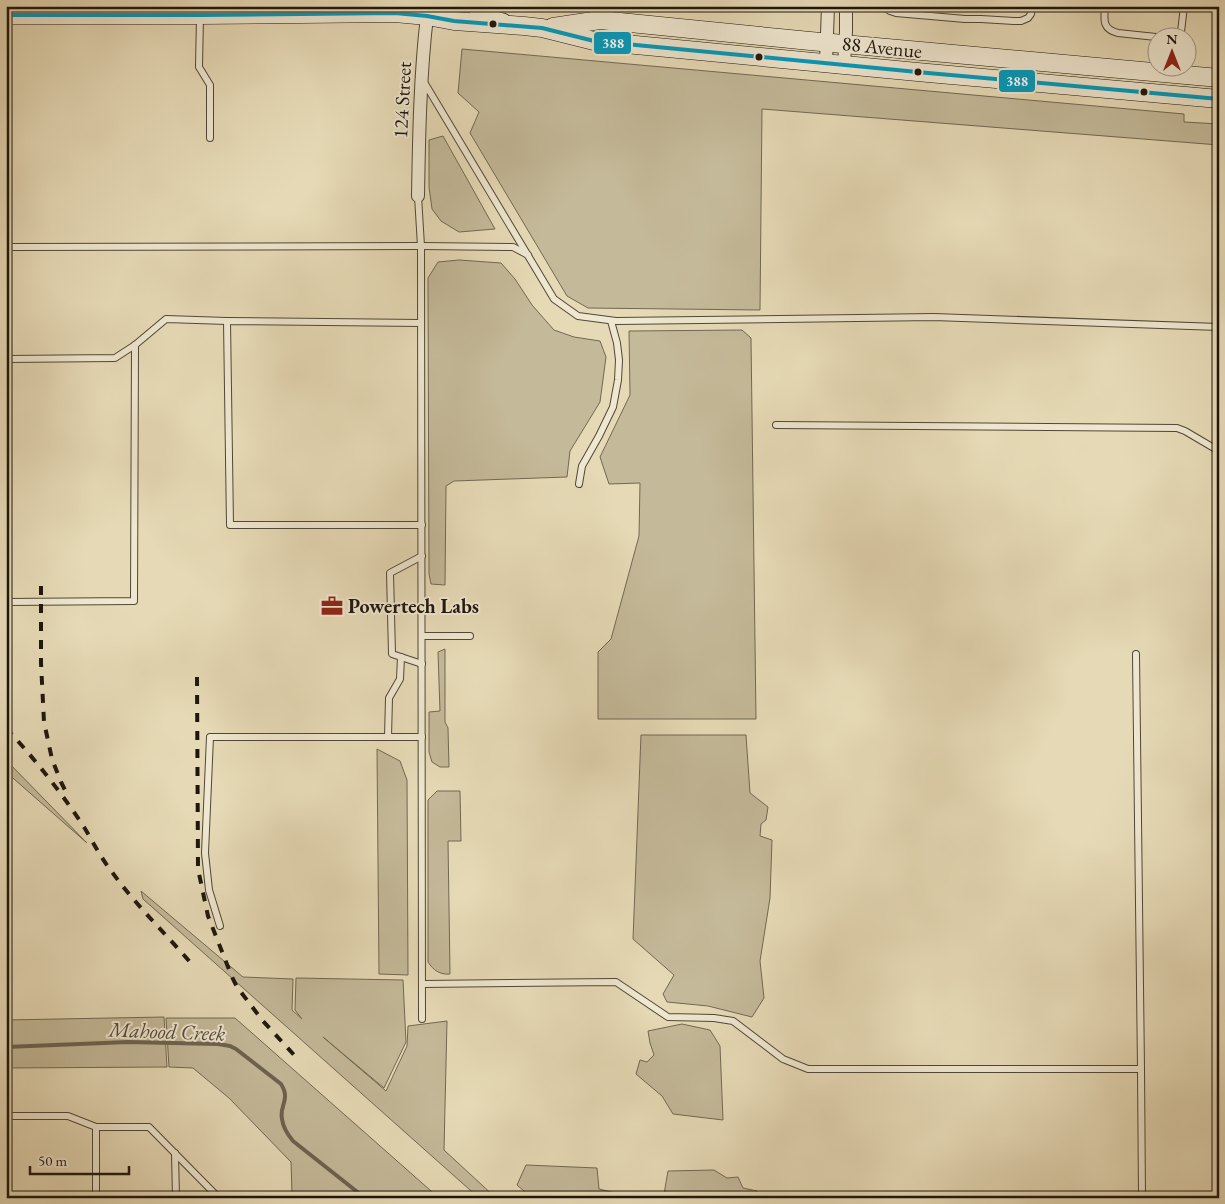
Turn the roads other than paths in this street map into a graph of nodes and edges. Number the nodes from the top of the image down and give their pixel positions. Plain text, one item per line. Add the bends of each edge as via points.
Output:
1 (472, 6) edge
2 (828, 6) edge
3 (846, 6) edge
4 (883, 6) edge
5 (1032, 6) edge
6 (1105, 6) edge
7 (1184, 6) edge
8 (218, 10) edge
9 (429, 11) edge
10 (6, 15) edge
11 (200, 15) junction
12 (524, 26) junction
13 (542, 28) junction
14 (1181, 28) edge
15 (1148, 36) edge
16 (827, 42) junction
17 (845, 44) junction
18 (826, 63) junction
19 (844, 64) junction
20 (422, 78) junction
21 (1219, 78) edge
22 (1219, 99) edge
23 (210, 138) dead end
24 (418, 196) joint
25 (421, 246) junction
26 (6, 247) edge
27 (528, 255) junction
28 (228, 321) junction
29 (611, 321) junction
30 (422, 323) junction
31 (1219, 327) edge
32 (135, 344) junction
33 (6, 359) edge
34 (776, 425) dead end
35 (1219, 451) edge
36 (579, 484) dead end
37 (422, 525) junction
38 (422, 556) junction
39 (6, 602) edge
40 (422, 636) junction
41 (470, 636) dead end
42 (1136, 654) dead end
43 (401, 657) junction
44 (422, 664) junction
45 (388, 737) junction
46 (422, 737) junction
47 (220, 926) dead end
48 (422, 984) junction
49 (422, 1019) dead end
50 (1141, 1069) junction
51 (6, 1116) edge
52 (96, 1127) junction
53 (175, 1153) junction
54 (96, 1198) edge
55 (176, 1198) edge
56 (219, 1198) edge
57 (1142, 1198) edge

1 - 12 street via 476,11
2 - 16 street
3 - 17 street
4 - 5 lane via 896,13 1014,21 1028,18
6 - 15 lane via 1105,26 1112,32
7 - 14 lane
8 - 9 main road, 88 Avenue
8 - 11 main road, 88 Avenue
9 - 12 main road, 88 Avenue via 454,21
9 - 20 street, 124 Street
10 - 11 main road, 88 Avenue
11 - 23 lane via 199,67 210,85
12 - 13 main road, 88 Avenue
13 - 16 main road, 88 Avenue via 600,20
13 - 18 main road, 88 Avenue via 594,41
16 - 17 main road, 88 Avenue
16 - 18 street
17 - 19 street
17 - 21 main road, 88 Avenue
18 - 19 main road, 88 Avenue
19 - 22 main road, 88 Avenue
20 - 24 street, 124 Street
20 - 27 lane
24 - 25 lane
25 - 26 lane
25 - 27 lane via 513,246
25 - 30 lane
27 - 29 lane via 554,299 578,316
28 - 30 lane
28 - 32 lane via 166,319
28 - 37 lane via 230,524
29 - 31 lane via 934,317
29 - 36 lane via 619,360 617,389 613,407 582,466
30 - 37 lane
32 - 33 lane via 115,358
32 - 39 lane via 134,601
34 - 35 lane via 1177,428
37 - 38 lane
38 - 40 lane
38 - 43 lane via 390,573 392,654
40 - 41 lane
40 - 44 lane
42 - 50 lane
43 - 44 lane
43 - 45 lane via 400,679 388,698
44 - 46 lane
45 - 46 lane
45 - 47 lane via 210,738 205,853 209,890
46 - 48 lane
48 - 49 lane
48 - 50 lane via 616,982 668,1017 733,1021 782,1059 808,1068
50 - 57 lane
51 - 52 lane via 68,1116
52 - 53 lane via 149,1127
52 - 54 lane
53 - 55 lane
53 - 56 lane

